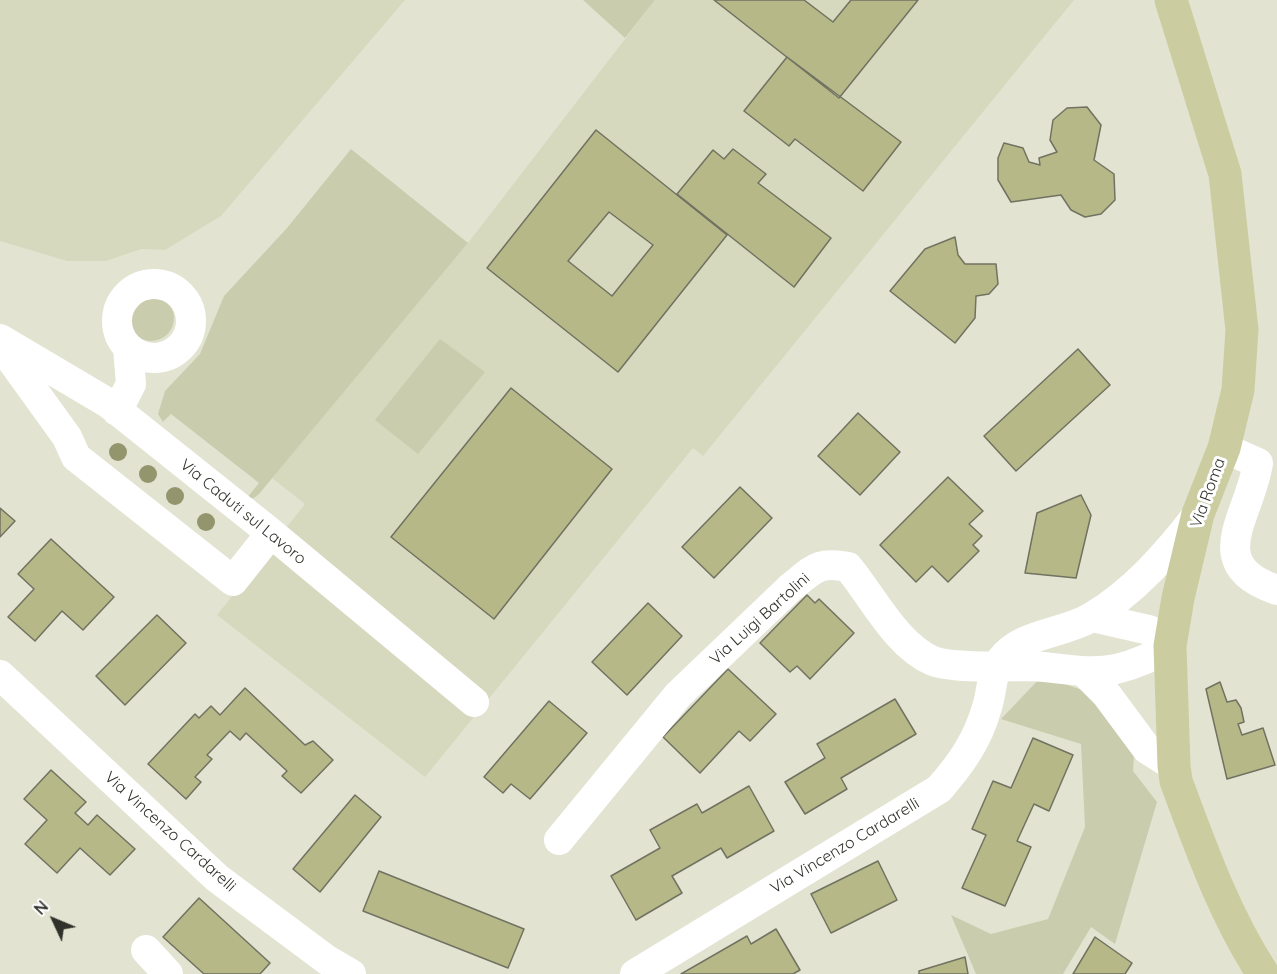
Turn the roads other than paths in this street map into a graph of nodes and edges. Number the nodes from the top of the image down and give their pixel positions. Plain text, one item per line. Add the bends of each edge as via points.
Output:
1 (1171, 0) edge
2 (0, 339) edge
3 (0, 344) edge
4 (128, 348) dead end
5 (117, 411) junction
6 (1224, 448) junction
7 (1268, 465) edge
8 (1198, 514) junction
9 (271, 533) junction
10 (1277, 590) edge
11 (1092, 617) junction
12 (1170, 646) junction
13 (996, 667) junction
14 (1085, 673) junction
15 (0, 675) edge
16 (474, 702) dead end
17 (1174, 766) junction
18 (559, 840) dead end
19 (146, 950) dead end
20 (168, 974) edge
21 (351, 974) edge
22 (635, 974) edge
23 (1263, 974) edge

1 - 6 main road, Via Roma via 1208,114 1224,174 1229,214 1242,330 1238,390
2 - 5 street, Via Caduti sul Lavoro
3 - 9 street via 67,437 76,457 233,581
4 - 5 street via 131,384
5 - 9 street, Via Caduti sul Lavoro
6 - 7 street
6 - 8 main road, Via Roma
7 - 10 street via 1236,534 1237,560 1245,576
8 - 11 street via 1165,555
8 - 12 main road, Via Roma
9 - 16 street, Via Caduti sul Lavoro
11 - 12 street via 1149,630
11 - 13 street via 1020,643
12 - 14 street, Via Luigi Bartolini via 1146,661
12 - 17 main road, Via Roma
13 - 14 street, Via Luigi Bartolini via 1058,668
13 - 18 street, Via Luigi Bartolini via 934,661 904,640 848,567 828,563 791,587 678,694
13 - 22 street, Via Vincenzo Cardarelli via 976,738 963,762 939,789
14 - 17 street via 1107,695 1147,749
15 - 21 street, Via Vincenzo Cardarelli via 217,878
17 - 23 main road, Via Roma via 1211,874 1240,939
19 - 20 street

